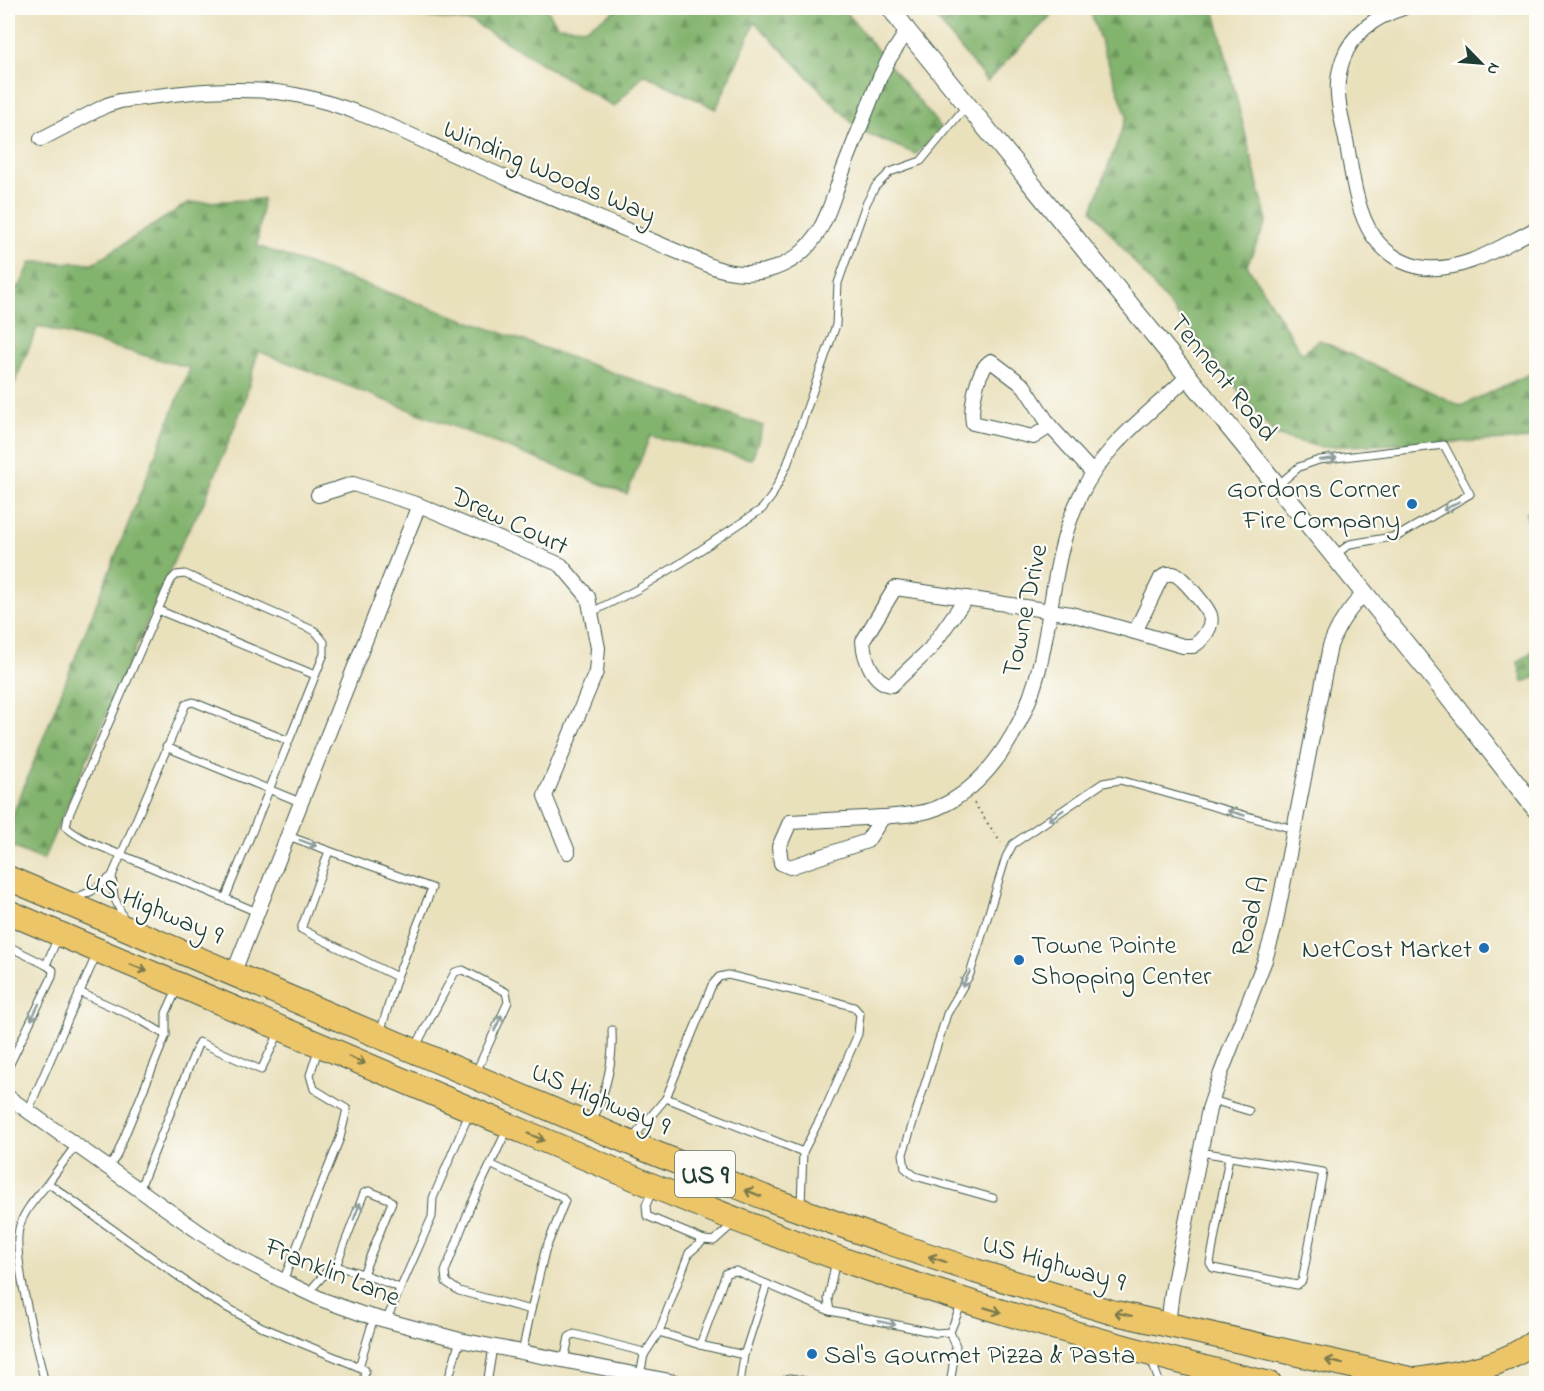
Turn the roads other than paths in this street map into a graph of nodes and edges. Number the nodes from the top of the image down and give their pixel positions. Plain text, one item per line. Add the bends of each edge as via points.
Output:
1 (891, 8) edge
2 (1403, 8) edge
3 (907, 31) junction
4 (967, 104) junction
5 (41, 139) dead end
6 (1536, 230) edge
7 (1188, 376) junction
8 (1050, 426) junction
9 (1092, 472) junction
10 (1277, 486) junction
11 (318, 495) dead end
12 (419, 506) junction
13 (1334, 556) junction
14 (1364, 593) junction
15 (966, 598) junction
16 (158, 610) junction
17 (1050, 610) junction
18 (592, 612) junction
19 (1135, 632) junction
20 (315, 675) junction
21 (289, 741) junction
22 (166, 747) junction
23 (269, 790) junction
24 (300, 802) junction
25 (1536, 809) edge
26 (883, 817) junction
27 (1293, 829) junction
28 (288, 836) junction
29 (329, 851) junction
30 (568, 852) dead end
31 (122, 855) junction
32 (112, 876) junction
33 (8, 878) edge
34 (225, 899) junction
35 (64, 902) junction
36 (257, 912) junction
37 (8, 913) edge
38 (130, 930) junction
39 (59, 934) junction
40 (8, 946) edge
41 (98, 950) junction
42 (46, 965) junction
43 (233, 974) junction
44 (398, 977) junction
45 (179, 985) junction
46 (80, 992) junction
47 (281, 1028) junction
48 (612, 1030) dead end
49 (166, 1035) junction
50 (379, 1036) junction
51 (319, 1045) junction
52 (413, 1051) junction
53 (8, 1064) edge
54 (474, 1077) junction
55 (8, 1097) edge
56 (666, 1098) junction
57 (1212, 1100) junction
58 (472, 1109) junction
59 (1249, 1110) dead end
60 (28, 1111) junction
61 (509, 1125) junction
62 (590, 1126) junction
63 (629, 1143) junction
64 (76, 1145) junction
65 (803, 1152) junction
66 (1200, 1152) junction
67 (1229, 1156) junction
68 (492, 1165) junction
69 (108, 1168) junction
70 (48, 1183) junction
71 (654, 1187) junction
72 (139, 1190) junction
73 (993, 1198) dead end
74 (801, 1211) junction
75 (737, 1220) junction
76 (704, 1240) junction
77 (836, 1257) junction
78 (336, 1266) junction
79 (363, 1274) junction
80 (283, 1281) junction
81 (767, 1284) junction
82 (400, 1288) junction
83 (308, 1293) junction
84 (963, 1300) junction
85 (531, 1310) junction
86 (830, 1311) junction
87 (380, 1319) junction
88 (1168, 1324) junction
89 (659, 1332) junction
90 (950, 1332) junction
91 (460, 1340) junction
92 (1536, 1341) edge
93 (700, 1345) junction
94 (493, 1347) junction
95 (522, 1353) junction
96 (1149, 1354) junction
97 (644, 1355) junction
98 (744, 1355) junction
99 (564, 1361) junction
100 (359, 1367) junction
101 (640, 1375) junction
102 (624, 1378) edge
103 (1255, 1382) edge
104 (1425, 1382) edge
105 (45, 1383) edge
106 (363, 1383) edge
107 (447, 1383) edge
108 (487, 1383) edge
109 (685, 1383) edge
110 (740, 1383) edge
111 (784, 1383) edge
112 (820, 1383) edge
113 (950, 1383) edge
114 (1160, 1383) edge

1 - 3 street, Tennent Road
2 - 6 street via 1381,16 1356,37 1339,74 1338,97 1354,181 1368,228 1397,259 1426,268 1456,266 1480,258
3 - 4 street, Tennent Road
3 - 5 street, Winding Woods Way via 880,77 819,230 802,252 761,272 734,273 713,267 397,130 332,104 297,95 229,90 120,101
4 - 7 street, Tennent Road
4 - 18 lane via 921,161 890,172 870,196 838,283 836,325 787,465 772,496 762,509 681,563
7 - 9 street, Towne Drive via 1130,427
7 - 10 street, Tennent Road
8 - 8 street via 1033,437 972,423 976,387 987,363 991,361 1024,386
8 - 9 street
9 - 17 street, Towne Drive via 1067,527
10 - 13 street, Tennent Road
10 -> 13 lane via 1299,467 1319,460 1444,446 1470,494 1398,536 1350,544
11 - 12 street, Drew Court via 353,484
12 - 18 street, Drew Court via 561,565 588,597
12 - 24 street, Drew Court
13 - 14 street, Tennent Road
14 - 25 street, Tennent Road
14 - 27 street, Road A via 1343,617 1330,646
15 - 15 street via 930,649 892,685 878,680 863,641 894,588
15 - 17 street
16 - 20 lane
16 - 20 lane via 171,580 185,574 315,631 324,642 324,654
16 - 31 lane via 66,827
17 - 19 street
17 - 26 street, Towne Drive via 1041,660 1023,712 995,759 966,791 950,801 927,812
18 - 30 street, Drew Court via 598,648 596,672 545,796
19 - 19 street via 1161,578 1167,574 1182,580 1210,616 1203,638 1193,646
20 - 21 lane
21 - 22 lane via 193,702 186,704
21 - 23 lane
22 - 23 lane
22 - 31 lane
23 - 24 lane
23 - 34 lane
24 - 28 street, Drew Court
26 - 26 street, Towne Drive via 867,841 790,867 781,863 778,847 790,822
27 - 57 street, Road A via 1265,960
27 -> 73 lane via 1120,780 1103,783 1013,844 970,974 947,1014 903,1154 905,1168 915,1176
28 -> 29 lane
28 - 36 street, Drew Court
29 - 44 lane via 301,929
29 - 44 lane via 432,888
31 - 32 lane
31 - 34 lane
32 - 35 lane via 92,891
32 - 38 lane via 117,908
33 - 35 highway, US Highway 9 / US 9
34 - 36 lane
35 - 38 highway, US Highway 9 / US 9
36 - 43 street, Drew Court
37 - 39 highway, US 9
38 - 43 highway, US Highway 9 / US 9
39 - 41 highway, US 9
39 - 42 lane
40 - 42 lane
41 -> 45 highway, US 9
41 - 46 lane
42 -> 53 lane via 53,970 52,977
43 - 50 highway, US Highway 9 / US 9
44 - 50 lane
45 - 47 highway, US 9
45 - 49 lane via 166,1013
46 - 49 lane
46 - 60 lane
47 - 51 highway, US 9
47 - 72 lane via 261,1070 199,1042
48 - 62 lane via 606,1089
49 - 69 lane
50 - 52 highway, US Highway 9 / US 9
51 -> 58 highway, US 9
51 - 80 lane via 310,1074 314,1089 347,1109 340,1137
52 - 54 highway, US Highway 9 / US 9
54 -> 52 lane via 508,1002 506,992 463,970 455,972
54 - 62 highway, US Highway 9 / US 9
55 - 60 street, Franklin Lane
56 - 63 lane
56 - 65 lane
56 - 65 lane via 712,985 719,977 729,975 854,1007 860,1014 858,1034
57 - 59 lane
57 - 66 street, Road A
58 - 61 highway, US 9
58 - 82 lane via 433,1198 432,1217
60 - 64 street, Franklin Lane
61 - 68 lane
61 -> 71 highway, US 9
62 - 63 highway, US Highway 9 / US 9
74 -> 63 highway, US Highway 9 / US 9
64 - 69 street, Franklin Lane
64 - 70 lane
65 - 74 lane
66 - 67 lane
66 - 88 street, Road A
67 - 67 lane via 1323,1172 1302,1281 1297,1285 1213,1268 1210,1263
68 - 85 lane via 565,1202 545,1251
68 - 85 lane via 470,1207 445,1272 446,1282 459,1291
69 - 72 street, Franklin Lane
70 - 100 lane via 206,1296 262,1327
70 - 105 lane via 25,1212 17,1240
71 - 75 highway, US 9
71 - 76 lane via 646,1205 647,1216
72 - 80 street, Franklin Lane via 212,1241
88 -> 74 highway, US Highway 9 / US 9 via 1111,1312 975,1271
75 - 76 lane via 714,1241
75 - 77 highway, US 9
76 - 89 lane via 689,1253
77 - 84 highway, US 9
77 - 86 lane via 828,1299
78 - 79 lane
78 -> 79 lane via 364,1192 369,1191 392,1202
78 - 83 lane
79 - 82 lane
80 - 83 street, Franklin Lane
81 - 86 lane
81 - 93 lane via 736,1271 726,1274
81 - 98 lane
82 - 87 lane
83 - 87 street, Franklin Lane
84 - 90 lane
84 -> 96 highway, US 9
85 - 95 lane
86 -> 90 lane via 936,1333
87 - 91 street, Franklin Lane
87 - 100 lane
104 -> 88 highway, US Highway 9 / US 9
89 - 93 lane
89 - 97 lane
90 - 113 lane via 956,1346
91 - 94 street, Franklin Lane
91 - 107 lane
92 - 104 highway via 1500,1363
93 - 98 lane
94 - 95 street, Franklin Lane
94 - 108 lane
95 - 99 street, Franklin Lane
96 - 103 highway, US 9
96 - 114 lane
97 - 99 lane via 574,1335 569,1337
97 - 101 lane
98 - 110 lane
99 - 102 street, Franklin Lane
100 - 106 lane via 365,1370
101 - 102 street, Franklin Lane
101 - 109 street, Franklin Lane
111 - 112 lane via 790,1378

